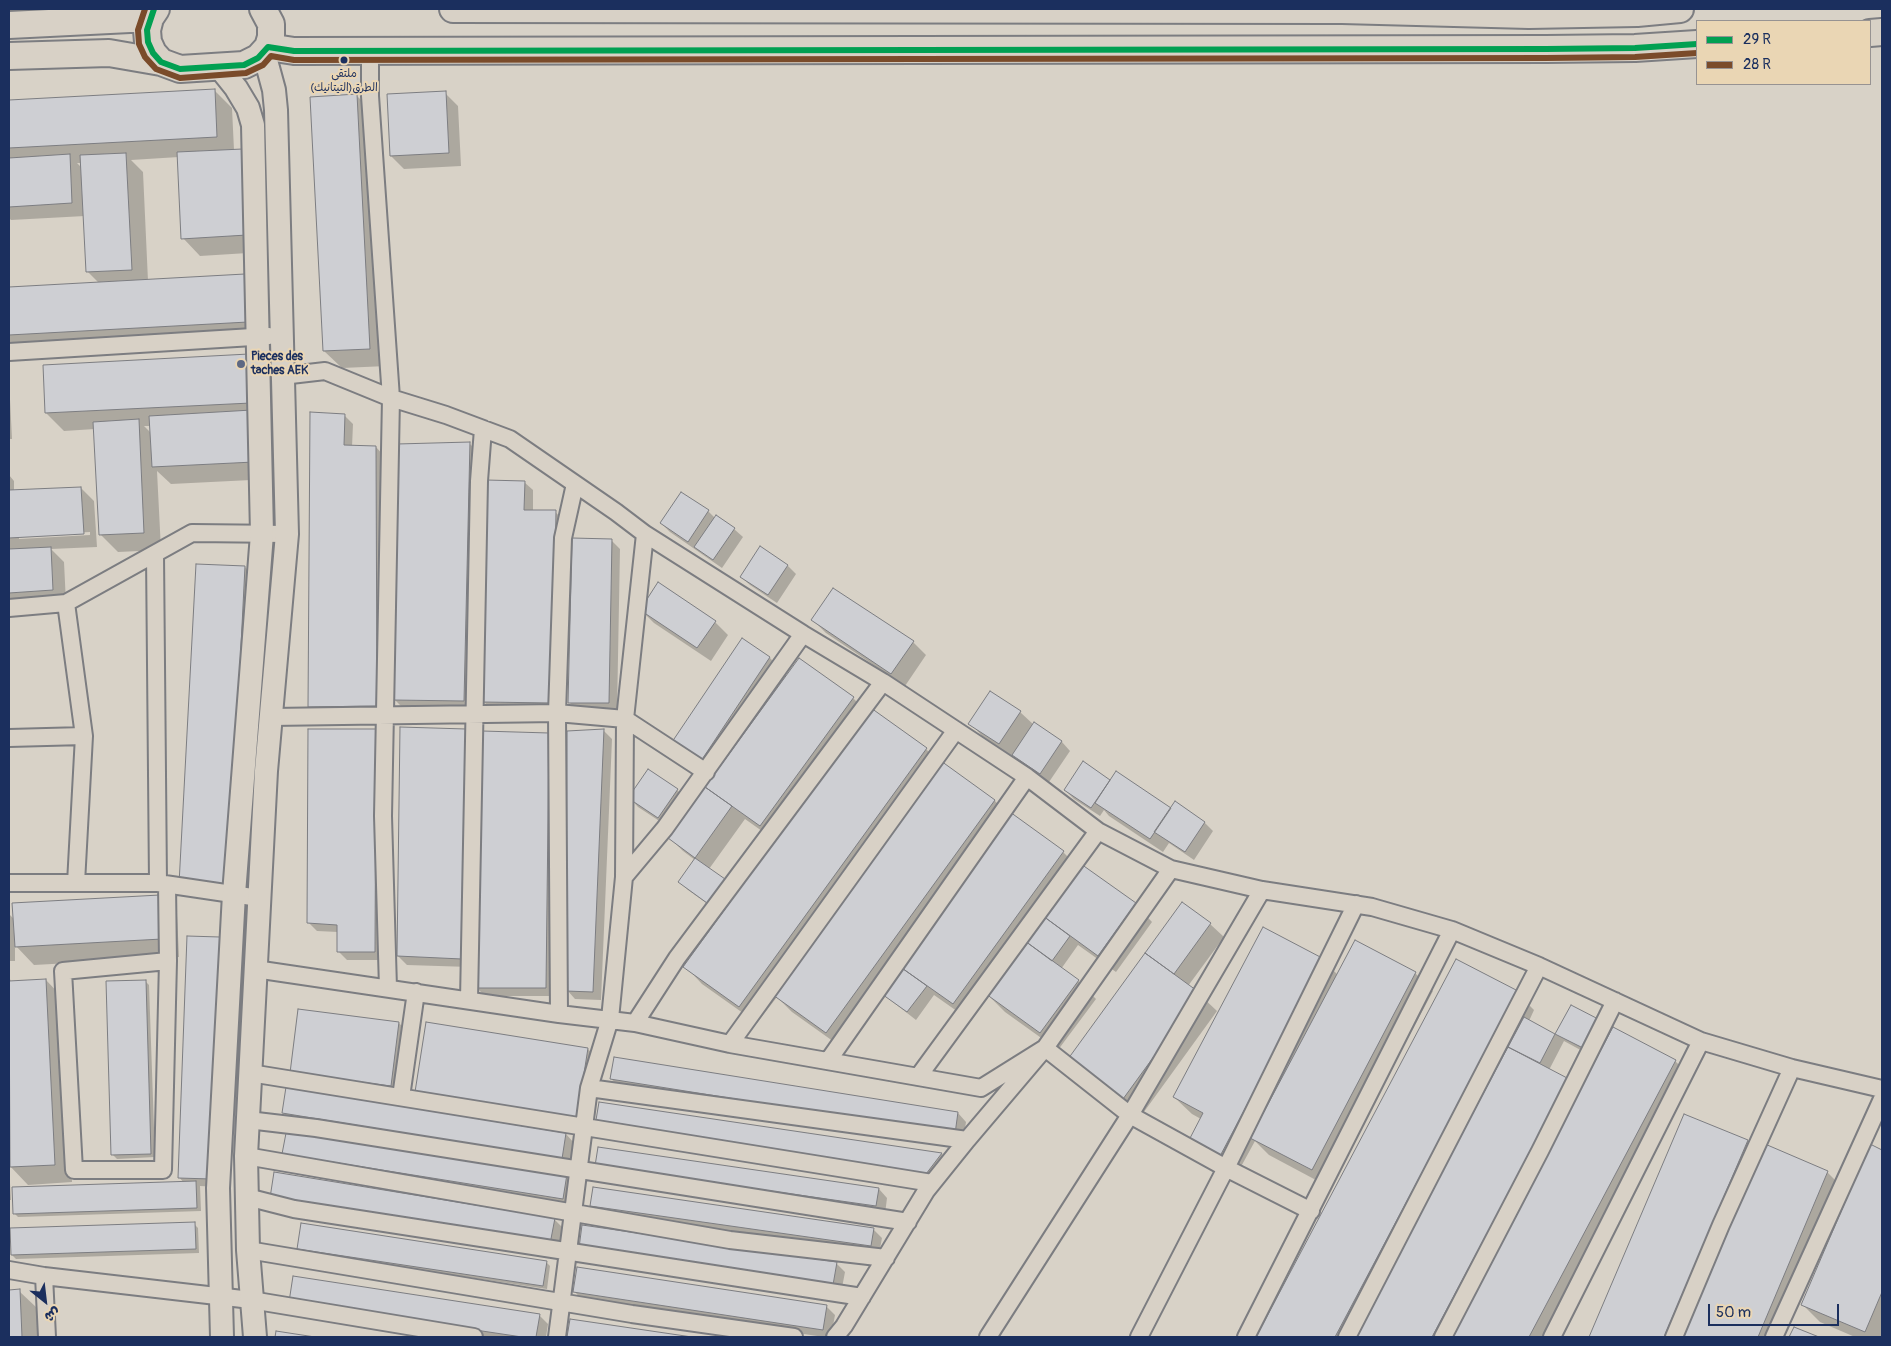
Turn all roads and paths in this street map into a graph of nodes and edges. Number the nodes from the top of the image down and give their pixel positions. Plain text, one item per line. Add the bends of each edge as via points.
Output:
1 (263, 9) edge
2 (453, 9) edge
3 (483, 9) edge
4 (1342, 9) edge
5 (1680, 9) edge
6 (1637, 11) edge
7 (154, 12) edge
8 (9, 25) edge
9 (1696, 44) edge
10 (266, 50) junction
11 (370, 51) junction
12 (9, 56) edge
13 (161, 62) junction
14 (220, 68) junction
15 (281, 336) junction
16 (258, 337) junction
17 (9, 352) edge
18 (282, 376) junction
19 (391, 398) junction
20 (484, 429) junction
21 (575, 484) junction
22 (262, 534) junction
23 (287, 534) junction
24 (645, 534) junction
25 (155, 554) junction
26 (66, 603) junction
27 (9, 608) edge
28 (803, 634) junction
29 (883, 682) junction
30 (557, 713) junction
31 (474, 714) junction
32 (384, 715) junction
33 (271, 717) junction
34 (625, 719) junction
35 (956, 730) junction
36 (84, 736) junction
37 (9, 738) edge
38 (706, 772) junction
39 (1027, 777) junction
40 (1098, 831) junction
41 (1171, 869) junction
42 (624, 877) junction
43 (9, 883) edge
44 (76, 883) junction
45 (162, 884) junction
46 (1262, 890) junction
47 (234, 894) junction
48 (259, 898) junction
49 (1356, 904) junction
50 (1452, 930) junction
51 (168, 961) junction
52 (1539, 966) junction
53 (256, 969) junction
54 (388, 988) junction
55 (416, 992) junction
56 (470, 1000) junction
57 (1615, 1001) junction
58 (558, 1014) junction
59 (610, 1019) junction
60 (634, 1022) junction
61 (1701, 1040) junction
62 (730, 1044) junction
63 (1045, 1048) junction
64 (828, 1061) junction
65 (1792, 1068) junction
66 (250, 1073) junction
67 (918, 1077) junction
68 (589, 1088) junction
69 (1882, 1089) edge
70 (401, 1097) junction
71 (1882, 1099) edge
72 (1130, 1115) junction
73 (248, 1120) junction
74 (584, 1127) junction
75 (967, 1140) junction
76 (246, 1156) junction
77 (1226, 1168) junction
78 (578, 1169) junction
79 (932, 1183) junction
80 (247, 1197) junction
81 (1311, 1211) junction
82 (573, 1213) junction
83 (908, 1222) junction
84 (248, 1250) junction
85 (568, 1252) junction
86 (886, 1258) junction
87 (9, 1270) edge
88 (44, 1276) junction
89 (221, 1296) junction
90 (862, 1297) junction
91 (251, 1300) junction
92 (561, 1303) junction
93 (47, 1337) edge
94 (222, 1337) edge
95 (255, 1337) edge
96 (474, 1337) edge
97 (557, 1337) edge
98 (794, 1337) edge
99 (835, 1337) edge
100 (988, 1337) edge
101 (1139, 1337) edge
102 (1246, 1337) edge
103 (1348, 1337) edge
104 (1443, 1337) edge
105 (1552, 1337) edge
106 (1674, 1337) edge
107 (1774, 1337) edge

1 - 10 main road via 271,24
2 - 3 main road
3 - 4 main road
4 - 6 main road via 1529,15
5 - 6 main road
7 - 8 main road
7 - 13 main road via 147,30 148,42
9 - 11 main road via 1546,49
10 - 11 main road
10 - 14 main road via 244,65
10 - 15 main road via 276,110
11 - 19 street via 370,96
12 - 13 main road via 108,53
13 - 14 main road via 180,69
14 - 16 main road via 248,108 253,124
15 - 16 street
15 - 18 main road
16 - 17 street
16 - 22 main road
18 - 19 street via 325,371
18 - 23 main road
19 - 20 street
19 - 32 street
20 - 21 street via 510,439
20 - 31 street via 479,480
21 - 24 street
21 - 30 street via 563,538
22 - 23 street
22 - 25 street via 192,534
22 - 47 main road
23 - 33 main road
24 - 28 street
24 - 34 street
25 - 26 street
25 - 45 street
26 - 27 street
26 - 36 street
28 - 29 street
28 - 38 street
29 - 35 street
29 - 60 street via 677,958
30 - 31 street
30 - 34 street
30 - 58 street
31 - 32 street
31 - 56 street
32 - 33 street
32 - 54 street
33 - 48 main road
34 - 38 street
34 - 42 street
35 - 39 street
35 - 62 street
36 - 37 street
36 - 44 street
38 - 42 street
39 - 40 street
39 - 64 street
40 - 41 street
40 - 67 street
41 - 46 street
41 - 63 street
42 - 59 street
43 - 44 street
44 - 45 street
45 - 47 street
45 - 51 street
46 - 49 street
46 - 72 street
47 - 48 street
47 - 89 main road via 218,1188
48 - 53 main road
49 - 50 street
49 - 77 street
50 - 52 street
50 - 81 street
51 - 51 street via 63,971 74,1170 163,1170
52 - 57 street
52 - 103 street
53 - 54 street
53 - 66 main road
54 - 55 street
55 - 56 street
55 - 70 street
56 - 58 street
57 - 61 street
57 - 104 street
58 - 59 street
59 - 60 street
59 - 68 street
60 - 62 street
61 - 65 street
61 - 105 street
62 - 64 street
63 - 67 street via 981,1088
63 - 72 street
63 - 75 street
64 - 67 street
65 - 69 street
65 - 106 street
66 - 70 street
66 - 73 main road
68 - 74 street
68 - 75 street
70 - 74 street
71 - 107 street
72 - 77 street
72 - 100 street
73 - 76 main road
73 - 78 street
74 - 78 street
74 - 79 street
75 - 79 street
76 - 80 main road
76 - 82 street
77 - 81 street
77 - 101 street
78 - 82 street
78 - 83 street
79 - 83 street
80 - 84 main road
80 - 85 street via 294,1209
81 - 102 street
82 - 85 street
82 - 86 street via 730,1240
83 - 86 street
84 - 91 main road
84 - 92 street
85 - 90 street
85 - 92 street
86 - 90 street
87 - 88 street
88 - 89 street
88 - 93 street
89 - 91 street
89 - 94 main road
90 - 99 street
91 - 95 main road
91 - 96 street
92 - 97 street
92 - 98 street

